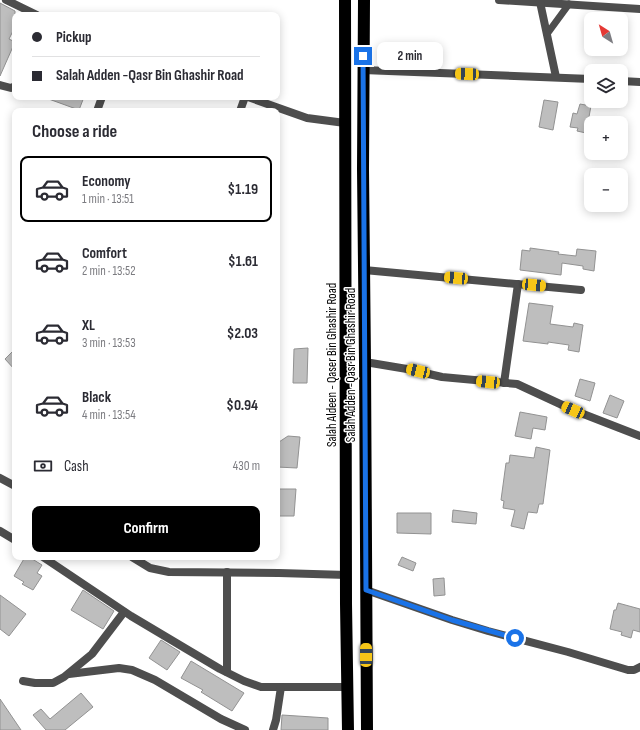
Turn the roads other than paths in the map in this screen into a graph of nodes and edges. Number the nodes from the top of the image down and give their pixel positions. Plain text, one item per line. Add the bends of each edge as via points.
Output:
1 (6, 0) edge
2 (345, 0) edge
3 (364, 0) edge
4 (499, 0) edge
5 (540, 2) junction
6 (579, 2) edge
7 (569, 4) junction
8 (640, 9) edge
9 (31, 12) edge
10 (547, 34) junction
11 (363, 70) junction
12 (556, 77) junction
13 (584, 79) edge
14 (628, 81) edge
15 (640, 82) edge
16 (0, 85) edge
17 (12, 88) edge
18 (255, 100) edge
19 (278, 108) edge
20 (280, 109) edge
21 (345, 123) junction
22 (364, 270) junction
23 (518, 284) junction
24 (581, 290) dead end
25 (365, 362) junction
26 (504, 383) junction
27 (640, 436) edge
28 (0, 478) edge
29 (12, 484) edge
30 (0, 531) edge
31 (12, 538) edge
32 (51, 560) edge
33 (137, 560) edge
34 (227, 572) junction
35 (346, 576) junction
36 (366, 590) junction
37 (124, 612) junction
38 (640, 667) edge
39 (227, 672) junction
40 (69, 674) junction
41 (23, 680) dead end
42 (280, 687) junction
43 (348, 687) junction
44 (245, 730) edge
45 (273, 730) edge
46 (348, 730) edge
47 (367, 730) edge

1 - 9 street
2 - 21 highway, Salah Aldeen - Qaser Bin Ghashir Road
3 - 11 highway, Salah Adden -Qasr Bin Ghashir Road
4 - 5 street
5 - 7 street
5 - 10 street
6 - 7 street
6 - 8 street
7 - 10 lane
10 - 12 street
11 - 12 street
11 - 22 highway, Salah Adden -Qasr Bin Ghashir Road
12 - 13 street
14 - 15 street
16 - 17 street
18 - 19 street
20 - 21 street via 307,118
21 - 35 highway, Salah Aldeen - Qaser Bin Ghashir Road
22 - 23 street
22 - 25 highway, Salah Adden -Qasr Bin Ghashir Road
23 - 24 street
23 - 26 street
25 - 26 street via 442,377
25 - 36 highway, Salah Adden -Qasr Bin Ghashir Road
26 - 27 street via 517,384 573,410
28 - 29 street
30 - 31 street
32 - 37 street
33 - 34 street via 150,568 170,572
34 - 35 street
34 - 39 street
35 - 43 highway, Salah Aldeen - Qaser Bin Ghashir Road
36 - 38 street via 488,631 628,670
36 - 47 highway, Salah Adden -Qasr Bin Ghashir Road
37 - 39 street
37 - 40 street via 92,654
39 - 42 street via 261,687
40 - 41 street via 53,683
40 - 44 street via 118,668 132,670
42 - 43 street
42 - 45 street
43 - 46 highway, Salah Aldeen - Qaser Bin Ghashir Road

